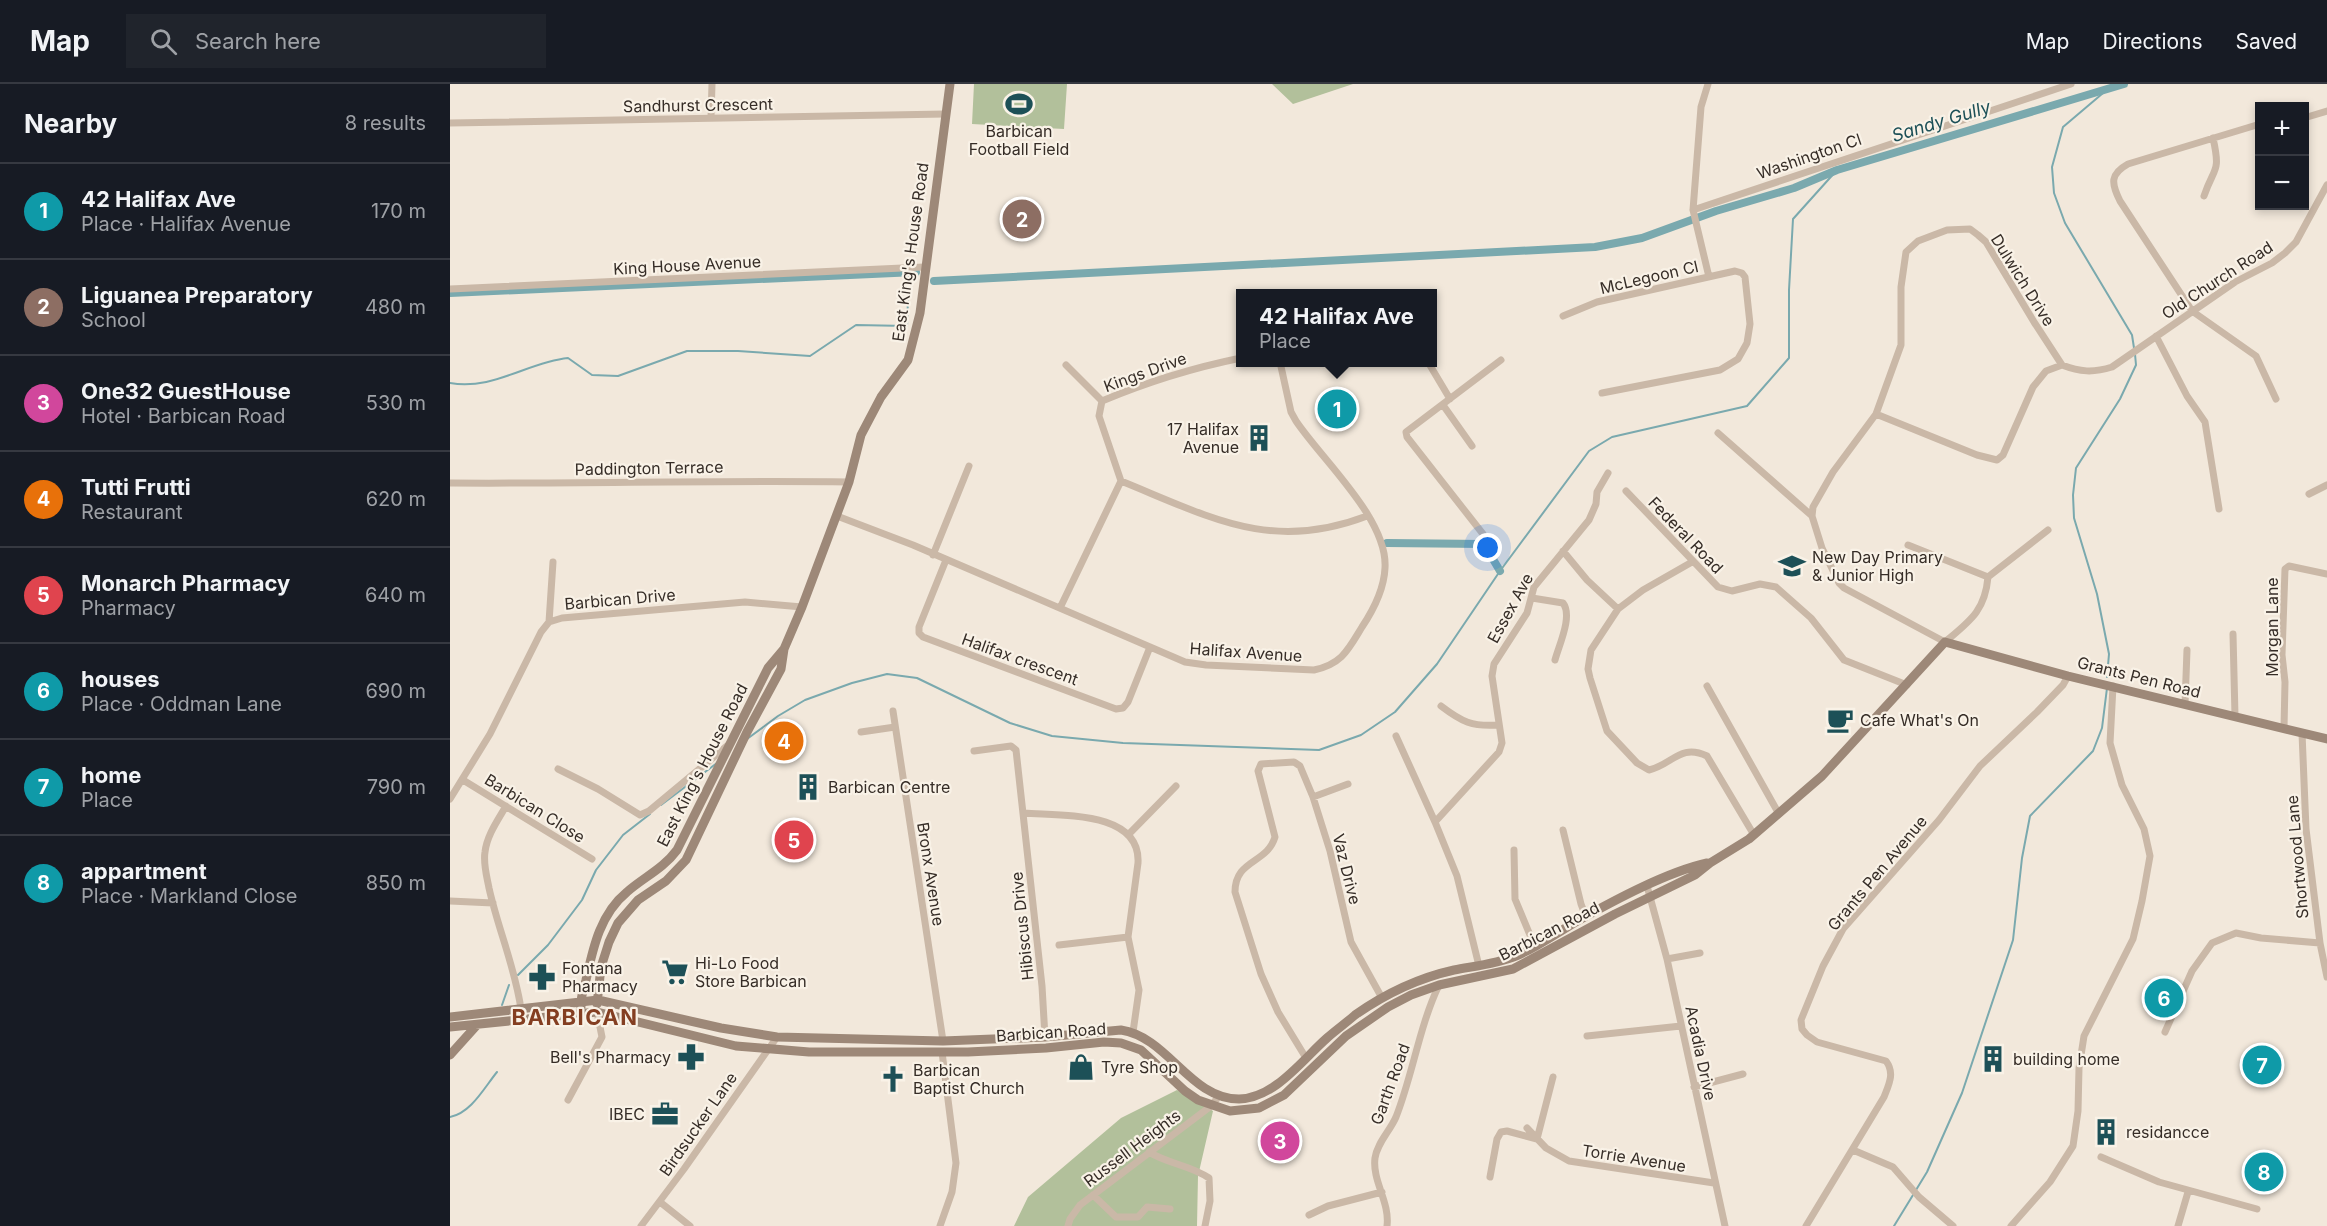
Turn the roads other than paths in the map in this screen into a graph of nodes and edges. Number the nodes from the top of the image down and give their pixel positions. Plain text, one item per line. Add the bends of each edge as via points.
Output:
1 (712, 84) edge
2 (950, 84) edge
3 (1707, 84) edge
4 (2071, 84) edge
5 (2327, 111) edge
6 (945, 114) junction
7 (2309, 116) edge
8 (711, 118) junction
9 (450, 123) edge
10 (2255, 125) edge
11 (2213, 138) junction
12 (2327, 185) edge
13 (2204, 196) dead end
14 (1694, 210) junction
15 (924, 267) junction
16 (1709, 277) junction
17 (450, 289) edge
18 (2192, 311) junction
19 (1563, 316) dead end
20 (2156, 336) junction
21 (1236, 359) edge
22 (1501, 360) dead end
23 (1066, 365) dead end
24 (2062, 365) junction
25 (1281, 367) edge
26 (1430, 367) edge
27 (1602, 393) dead end
28 (1450, 399) junction
29 (2276, 399) dead end
30 (1102, 401) junction
31 (1443, 405) junction
32 (1876, 414) junction
33 (1718, 433) dead end
34 (1472, 446) dead end
35 (969, 466) dead end
36 (1608, 473) dead end
37 (1121, 481) junction
38 (849, 482) junction
39 (450, 483) edge
40 (2327, 486) edge
41 (1626, 491) dead end
42 (2309, 494) dead end
43 (2219, 509) dead end
44 (837, 516) junction
45 (1368, 516) junction
46 (1812, 516) junction
47 (2048, 530) dead end
48 (1908, 545) dead end
49 (1563, 552) junction
50 (933, 555) junction
51 (1495, 556) dead end
52 (946, 560) junction
53 (553, 562) dead end
54 (1692, 562) junction
55 (2327, 574) edge
56 (1988, 577) junction
57 (1532, 598) junction
58 (802, 607) junction
59 (1060, 608) junction
60 (1618, 609) junction
61 (549, 622) junction
62 (2233, 634) dead end
63 (1945, 642) junction
64 (1150, 647) junction
65 (784, 650) junction
66 (2187, 650) dead end
67 (1555, 660) dead end
68 (2068, 676) junction
69 (1907, 685) junction
70 (1707, 686) dead end
71 (2113, 686) junction
72 (2186, 704) junction
73 (1441, 706) dead end
74 (893, 711) dead end
75 (2235, 716) junction
76 (1499, 725) junction
77 (896, 727) junction
78 (2284, 728) junction
79 (861, 732) dead end
80 (2302, 733) junction
81 (1396, 736) dead end
82 (2327, 740) edge
83 (728, 746) junction
84 (974, 752) dead end
85 (558, 769) dead end
86 (463, 780) junction
87 (1348, 784) dead end
88 (1176, 786) dead end
89 (1313, 797) junction
90 (450, 800) edge
91 (506, 806) junction
92 (1024, 813) junction
93 (1779, 814) junction
94 (1435, 822) junction
95 (1563, 830) dead end
96 (1128, 835) junction
97 (1754, 835) junction
98 (1514, 850) dead end
99 (592, 860) dead end
100 (1710, 863) junction
101 (1647, 886) junction
102 (1650, 896) junction
103 (450, 901) edge
104 (492, 903) junction
105 (1586, 916) junction
106 (1128, 937) junction
107 (2320, 943) junction
108 (1059, 945) dead end
109 (1535, 946) junction
110 (1700, 952) dead end
111 (1667, 959) junction
112 (1479, 966) junction
113 (2327, 977) edge
114 (1439, 985) junction
115 (1382, 998) junction
116 (598, 1000) junction
117 (581, 1008) junction
118 (520, 1009) junction
119 (597, 1012) junction
120 (474, 1013) junction
121 (450, 1017) edge
122 (477, 1025) junction
123 (1682, 1026) junction
124 (450, 1027) edge
125 (1133, 1032) junction
126 (2165, 1032) dead end
127 (1587, 1036) dead end
128 (777, 1037) junction
129 (1045, 1037) junction
130 (943, 1041) junction
131 (767, 1050) junction
132 (942, 1052) junction
133 (450, 1055) edge
134 (1306, 1058) junction
135 (1743, 1074) dead end
136 (1553, 1077) dead end
137 (1694, 1087) junction
138 (1219, 1096) junction
139 (568, 1100) dead end
140 (1211, 1106) junction
141 (1527, 1128) dead end
142 (1537, 1139) junction
143 (1853, 1150) junction
144 (1149, 1152) junction
145 (2101, 1157) dead end
146 (1490, 1177) dead end
147 (1714, 1183) junction
148 (1382, 1192) junction
149 (2188, 1192) junction
150 (1093, 1195) junction
151 (660, 1202) junction
152 (1170, 1209) dead end
153 (2258, 1209) dead end
154 (1309, 1215) dead end
155 (641, 1226) edge
156 (690, 1226) edge
157 (940, 1226) edge
158 (1068, 1226) edge
159 (1205, 1226) edge
160 (1387, 1226) edge
161 (1725, 1226) edge
162 (1806, 1226) edge
163 (1953, 1226) edge
164 (2011, 1226) edge
165 (2178, 1226) edge

1 - 8 street
2 - 6 main road, East King's House Road
3 - 14 street via 1701,107
4 - 14 street, Washington Cl
5 - 7 street
6 - 8 street, Sandhurst Crescent
6 - 15 main road, East King's House Road
8 - 9 street, Sandhurst Crescent
10 - 11 street
11 - 13 street via 2217,167
11 - 18 street via 2128,164 2114,175 2120,201
12 - 18 street, Old Church Road via 2296,242 2285,253
14 - 16 street
15 - 17 street, King House Avenue
15 - 38 main road, East King's House Road via 920,313 908,360 881,397 861,435
16 - 19 street, McLegoon Cl via 1597,302
16 - 27 street, McLegoon Cl via 1736,272 1742,273 1746,281 1750,324 1747,343 1738,359 1720,370
18 - 20 street, Old Church Road
18 - 29 street via 2256,356
20 - 24 street, Old Church Road via 2112,367 2079,372
20 - 43 street via 2205,422
21 - 30 street, Kings Drive via 1160,379
22 - 28 street
23 - 30 street
24 - 32 street via 2046,371 2033,387 2003,455 1997,460
24 - 32 street, Dulwich Drive via 1986,242 1970,230 1947,230 1918,241 1904,257 1901,345
25 - 45 street, Halifax Avenue via 1296,422
26 - 28 street
28 - 31 street
30 - 37 street, Kings Drive via 1099,416
31 - 34 street
31 - 51 street via 1410,427 1407,437 1483,534
32 - 46 street, Dulwich Drive via 1816,497
33 - 46 street
35 - 50 street
36 - 49 street, Essex Ave via 1597,492 1589,520
37 - 45 street via 1222,522 1250,529 1282,533 1330,529
37 - 59 street
38 - 39 street, Paddington Terrace
38 - 44 main road, East King's House Road
40 - 42 street
41 - 54 street, Federal Road
44 - 50 street, Halifax Avenue
44 - 58 main road, East King's House Road
45 - 64 street, Halifax Avenue via 1383,548 1385,566 1376,606 1344,656 1328,667 1314,670 1206,665 1185,662
46 - 63 street via 1822,548 1844,588
47 - 56 street
48 - 56 street
49 - 57 street, Essex Ave via 1534,587
49 - 60 street
50 - 52 street, Halifax Avenue
52 - 59 street, Halifax Avenue
52 - 64 street, Halifax crescent via 919,627 923,637 1116,709 1124,708 1128,702
53 - 61 street
54 - 60 street
54 - 69 street, Federal Road via 1725,591 1765,583 1776,587 1811,618 1844,660
55 - 78 street, Morgan Lane via 2289,566 2285,569
56 - 63 street via 1980,610
57 - 67 street via 1563,603 1566,608
57 - 76 street, Essex Ave via 1492,670
58 - 61 street, Barbican Drive via 745,602
58 - 65 main road, East King's House Road
59 - 64 street, Halifax Avenue
60 - 97 street via 1591,650 1588,669 1607,731 1637,764 1649,770 1681,753 1690,751 1707,756
61 - 86 street, Barbican Drive
62 - 75 street
63 - 68 main road, Grants Pen Road
63 - 69 main road, Barbican Road
65 - 83 main road, East King's House Road via 768,668
65 - 116 main road, East King's House Road via 781,669 686,860 666,881 638,900 618,923 602,967
66 - 72 street
68 - 71 main road, Grants Pen Road
68 - 143 street, Grants Pen Avenue via 2037,712 1980,766 1939,820 1843,929 1823,966 1801,1020 1802,1029 1817,1042 1886,1061 1890,1070 1891,1080 1884,1097
69 - 93 main road, Barbican Road via 1822,776
70 - 93 street
71 - 72 main road, Grants Pen Road
71 - 164 street via 2110,743 2122,785 2144,828 2150,856 2142,901 2133,939 2084,1036 2073,1146 2050,1182
72 - 75 main road, Grants Pen Road
73 - 76 street via 1476,726
74 - 77 street, Bronx Avenue
75 - 78 main road, Grants Pen Road
76 - 94 street, Essex Ave via 1499,752
77 - 79 street
77 - 130 street, Bronx Avenue
78 - 80 main road, Grants Pen Road
80 - 82 main road, Grants Pen Road
80 - 107 street, Shortwood Lane via 2306,829
81 - 94 street
83 - 85 street via 640,815
83 - 117 main road, East King's House Road via 669,861 626,892 602,924 593,945
84 - 92 street, Hibiscus Drive via 1011,746 1016,750
86 - 90 street, Barbican Drive
86 - 91 street, Barbican Close
87 - 89 street
88 - 96 street
89 - 115 street, Vaz Drive via 1351,942
89 - 134 street, Vaz Drive via 1300,766 1294,762 1263,763 1258,769 1275,837 1272,846 1239,871 1234,892 1261,974
91 - 99 street, Barbican Close
91 - 104 street via 484,853
92 - 96 street via 1099,819
92 - 129 street, Hibiscus Drive
93 - 97 main road, Barbican Road
94 - 112 street via 1457,876
95 - 105 street
96 - 106 street via 1139,854
97 - 100 main road, Barbican Road
98 - 109 street via 1515,899
100 - 101 main road, Barbican Road via 1688,867
100 - 102 main road, Barbican Road via 1695,875
101 - 102 street, Acadia Drive
101 - 105 main road, Barbican Road
102 - 111 street, Acadia Drive
102 - 114 main road, Barbican Road via 1513,969
103 - 104 street
104 - 118 street via 516,982
105 - 109 main road, Barbican Road
106 - 108 street
106 - 125 street via 1139,990
107 - 113 street, Shortwood Lane
107 - 126 street via 2236,933 2212,943 2192,971
109 - 112 main road, Barbican Road
110 - 111 street
111 - 123 street, Acadia Drive
112 - 115 main road, Barbican Road via 1433,975
114 - 140 main road, Barbican Road via 1411,995 1362,1023 1271,1103 1243,1111
114 - 148 street, Garth Road via 1395,1119 1375,1157
115 - 134 main road, Barbican Road via 1349,1020
116 - 117 main road, Barbican Road
116 - 119 main road, East King's House Road
116 - 128 main road, Barbican Road
117 - 118 main road, Barbican Road
117 - 119 main road, Barbican Road
117 - 122 main road, Barbican Road
118 - 120 main road, Barbican Road
119 - 131 main road, Barbican Road
119 - 139 street via 602,1037
120 - 121 main road, Barbican Road
120 - 122 main road
122 - 124 main road, Barbican Road
122 - 133 main road
123 - 127 street
123 - 137 street, Acadia Drive
125 - 129 main road, Barbican Road
125 - 138 main road
128 - 130 main road, Barbican Road
128 - 131 street, Birdsucker Lane
129 - 130 main road, Barbican Road
131 - 132 main road, Barbican Road
131 - 151 street, Birdsucker Lane
132 - 140 main road, Barbican Road via 1121,1043 1141,1050 1185,1091
132 - 157 street via 956,1163 952,1192
134 - 138 main road, Barbican Road via 1259,1095 1242,1099
135 - 137 street
136 - 142 street
137 - 147 street, Acadia Drive
138 - 140 street, Russell Heights
140 - 144 street, Russell Heights
141 - 142 street, Torrie Avenue
142 - 146 street via 1501,1132
142 - 147 street, Torrie Avenue via 1569,1161
143 - 162 street, Grants Pen Avenue
143 - 163 street via 1893,1167 1919,1197
144 - 150 street, Russell Heights
144 - 159 street via 1209,1178
145 - 149 street
147 - 161 street, Acadia Drive
148 - 154 street
148 - 160 street, Garth Road
149 - 153 street
149 - 165 street
150 - 152 street via 1116,1217 1126,1219 1138,1217 1147,1207
150 - 158 street, Russell Heights via 1080,1204
151 - 155 street, Birdsucker Lane
151 - 156 street

